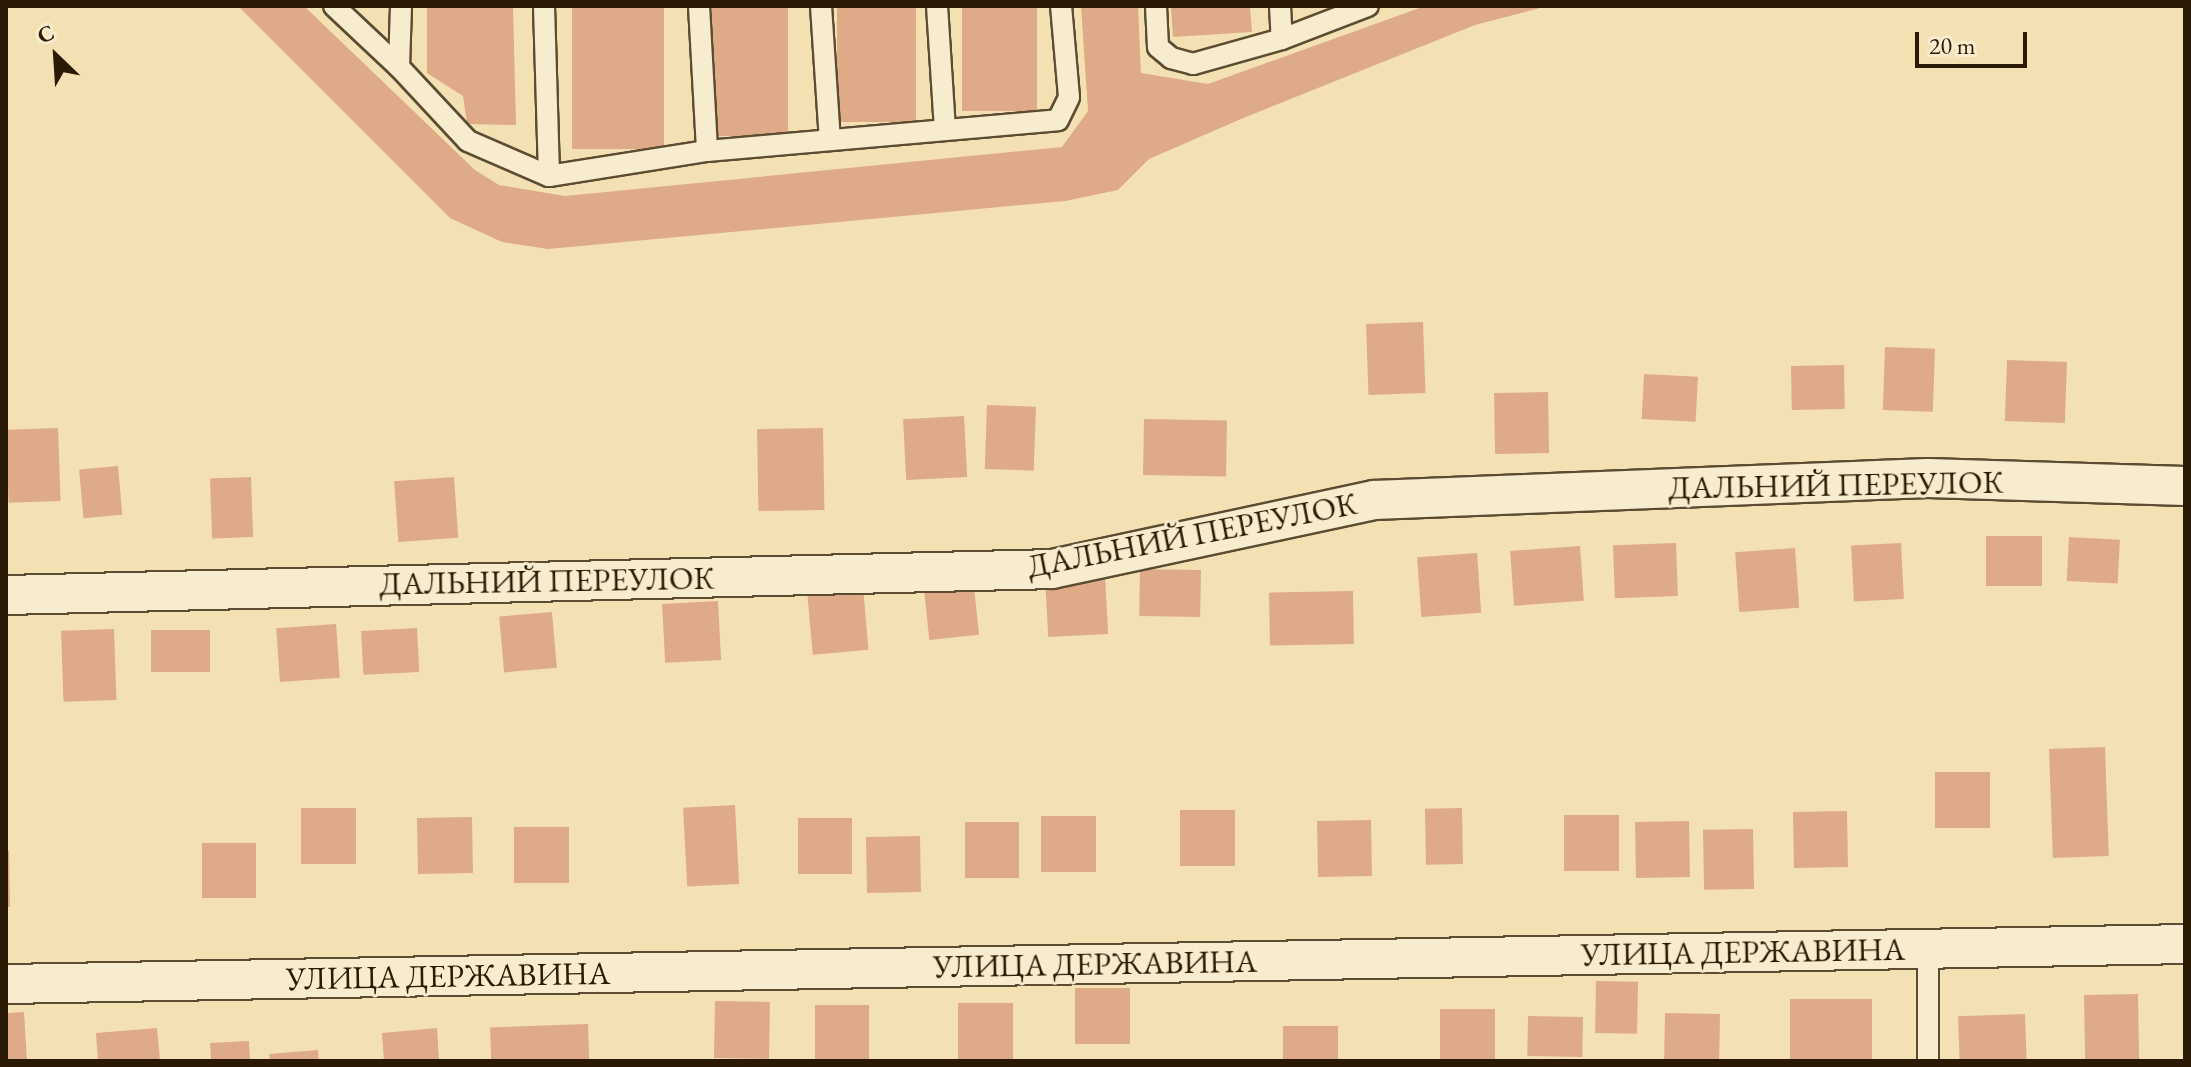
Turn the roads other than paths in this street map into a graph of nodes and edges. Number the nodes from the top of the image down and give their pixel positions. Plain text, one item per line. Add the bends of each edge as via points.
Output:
1 (334, 6) edge
2 (401, 6) edge
3 (544, 6) edge
4 (699, 6) edge
5 (821, 6) edge
6 (937, 6) edge
7 (1061, 6) edge
8 (1156, 6) edge
9 (1280, 6) edge
10 (1368, 6) edge
11 (1282, 39) junction
12 (399, 67) junction
13 (945, 129) junction
14 (830, 140) junction
15 (707, 151) junction
16 (549, 176) junction
17 (2185, 486) edge
18 (6, 595) edge
19 (2185, 944) edge
20 (1928, 949) junction
21 (6, 984) edge
22 (1928, 1061) edge

1 - 12 lane
2 - 12 lane
3 - 16 lane
4 - 15 lane
5 - 14 lane
6 - 13 lane
7 - 13 lane via 1069,97 1058,120
8 - 11 lane via 1158,47 1171,58 1193,64
9 - 11 lane
10 - 11 lane
12 - 16 lane via 468,141
13 - 14 lane
14 - 15 lane
15 - 16 lane
17 - 18 street, ДАЛЬНИЙ ПЕРЕУЛОК via 1928,478 1374,500 1052,569
19 - 20 street, УЛИЦА ДЕРЖАВИНА
20 - 21 street, УЛИЦА ДЕРЖАВИНА
20 - 22 lane

